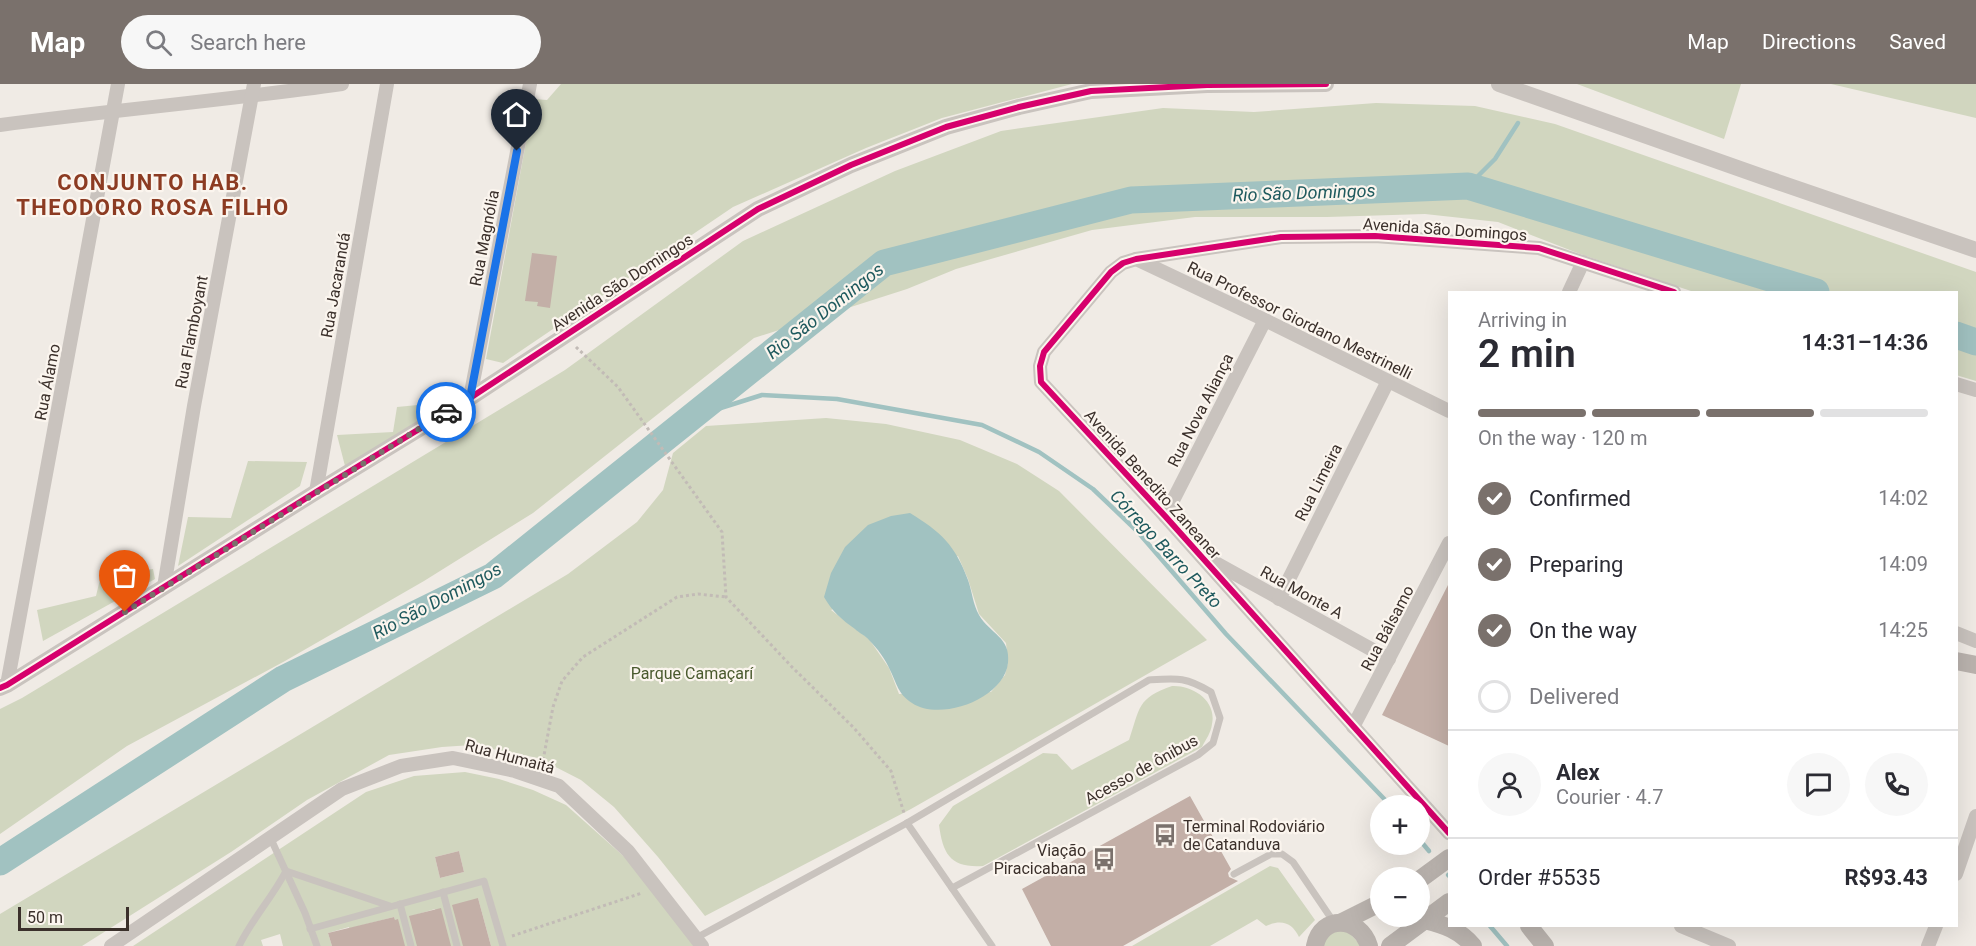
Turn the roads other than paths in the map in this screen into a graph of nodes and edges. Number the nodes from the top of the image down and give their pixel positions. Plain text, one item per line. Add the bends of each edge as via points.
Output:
1 (118, 84) edge
2 (342, 84) edge
3 (387, 84) edge
4 (530, 84) edge
5 (1326, 84) edge
6 (1499, 84) edge
7 (253, 90) edge
8 (114, 110) junction
9 (0, 125) edge
10 (1976, 250) edge
11 (1136, 259) junction
12 (1583, 262) junction
13 (1569, 291) edge
14 (1671, 291) edge
15 (1265, 320) junction
16 (1388, 381) junction
17 (1958, 385) edge
18 (1976, 390) edge
19 (470, 398) junction
20 (1448, 411) edge
21 (316, 492) junction
22 (1165, 516) junction
23 (1448, 545) edge
24 (1199, 554) junction
25 (164, 587) junction
26 (1279, 598) junction
27 (1958, 634) edge
28 (1976, 641) edge
29 (1389, 659) junction
30 (4, 686) edge
31 (1353, 727) junction
32 (1976, 816) edge
33 (907, 823) junction
34 (1448, 832) edge
35 (270, 837) junction
36 (1965, 856) edge
37 (1448, 859) edge
38 (1958, 870) edge
39 (286, 872) junction
40 (1430, 872) edge
41 (1234, 874) dead end
42 (952, 888) junction
43 (443, 892) junction
44 (1448, 903) edge
45 (396, 905) junction
46 (1370, 908) edge
47 (1430, 916) edge
48 (1430, 922) edge
49 (1338, 923) junction
50 (1416, 927) edge
51 (1529, 927) edge
52 (1683, 927) edge
53 (1936, 927) edge
54 (310, 929) junction
55 (699, 942) edge
56 (502, 943) edge
57 (111, 946) edge
58 (239, 946) edge
59 (317, 946) edge
60 (411, 946) edge
61 (458, 946) edge
62 (992, 946) edge
63 (1315, 946) edge
64 (1369, 946) edge
65 (1390, 946) edge
66 (1473, 946) edge
67 (1545, 946) edge
68 (1729, 946) edge
69 (1928, 946) edge

1 - 8 street, Rua Álamo
2 - 7 street
3 - 21 street, Rua Jacarandá
4 - 19 street, Rua Magnólia
5 - 19 street, Avenida São Domingos via 1091,91 946,127 758,208
6 - 10 street
7 - 8 street
7 - 25 street, Rua Flamboyant
8 - 9 street
8 - 30 street, Rua Álamo
11 - 12 street, Avenida São Domingos via 1281,237 1375,236 1539,248
11 - 15 street, Rua Professor Giordano Mestrinelli
11 - 22 street, Avenida Benedito Zaneaner via 1111,272 1044,352 1041,382
12 - 13 street
12 - 14 street, Avenida São Domingos
15 - 16 street, Rua Professor Giordano Mestrinelli
15 - 22 street, Rua Nova Aliança
16 - 20 street, Rua Professor Giordano Mestrinelli
16 - 26 street, Rua Limeira
17 - 18 street
19 - 21 street, Avenida São Domingos
21 - 25 street, Avenida São Domingos
22 - 24 street, Avenida Benedito Zaneaner
23 - 29 street, Rua Bálsamo
24 - 26 street, Rua Monte A
24 - 31 street, Avenida Benedito Zaneaner
25 - 30 street, Avenida São Domingos
26 - 29 street, Rua Monte A
27 - 28 street
29 - 31 street, Rua Bálsamo
31 - 34 street, Avenida Benedito Zaneaner
32 - 36 street
33 - 42 lane
33 - 42 lane, Acesso de ônibus via 1149,680 1194,681 1211,692 1220,718 1213,743 1198,755
33 - 55 lane, Acesso de ônibus
35 - 39 lane
35 - 55 street, Rua Humaitá via 342,789 401,766 453,758 515,771 558,786 628,851
35 - 57 street, Rua Humaitá
36 - 38 street
37 - 40 main road
39 - 45 lane
39 - 54 lane
39 - 58 lane
41 - 49 lane via 1271,854 1282,854 1293,862
42 - 62 lane
43 - 45 lane
43 - 56 lane via 484,880
43 - 61 lane
44 - 47 main road
45 - 54 lane
45 - 60 lane
46 - 49 main road
48 - 66 main road via 1456,930
49 - 63 main road via 1320,933
49 - 64 main road via 1350,924 1363,932
50 - 65 main road
51 - 67 main road
52 - 68 street
53 - 69 street
54 - 59 lane

